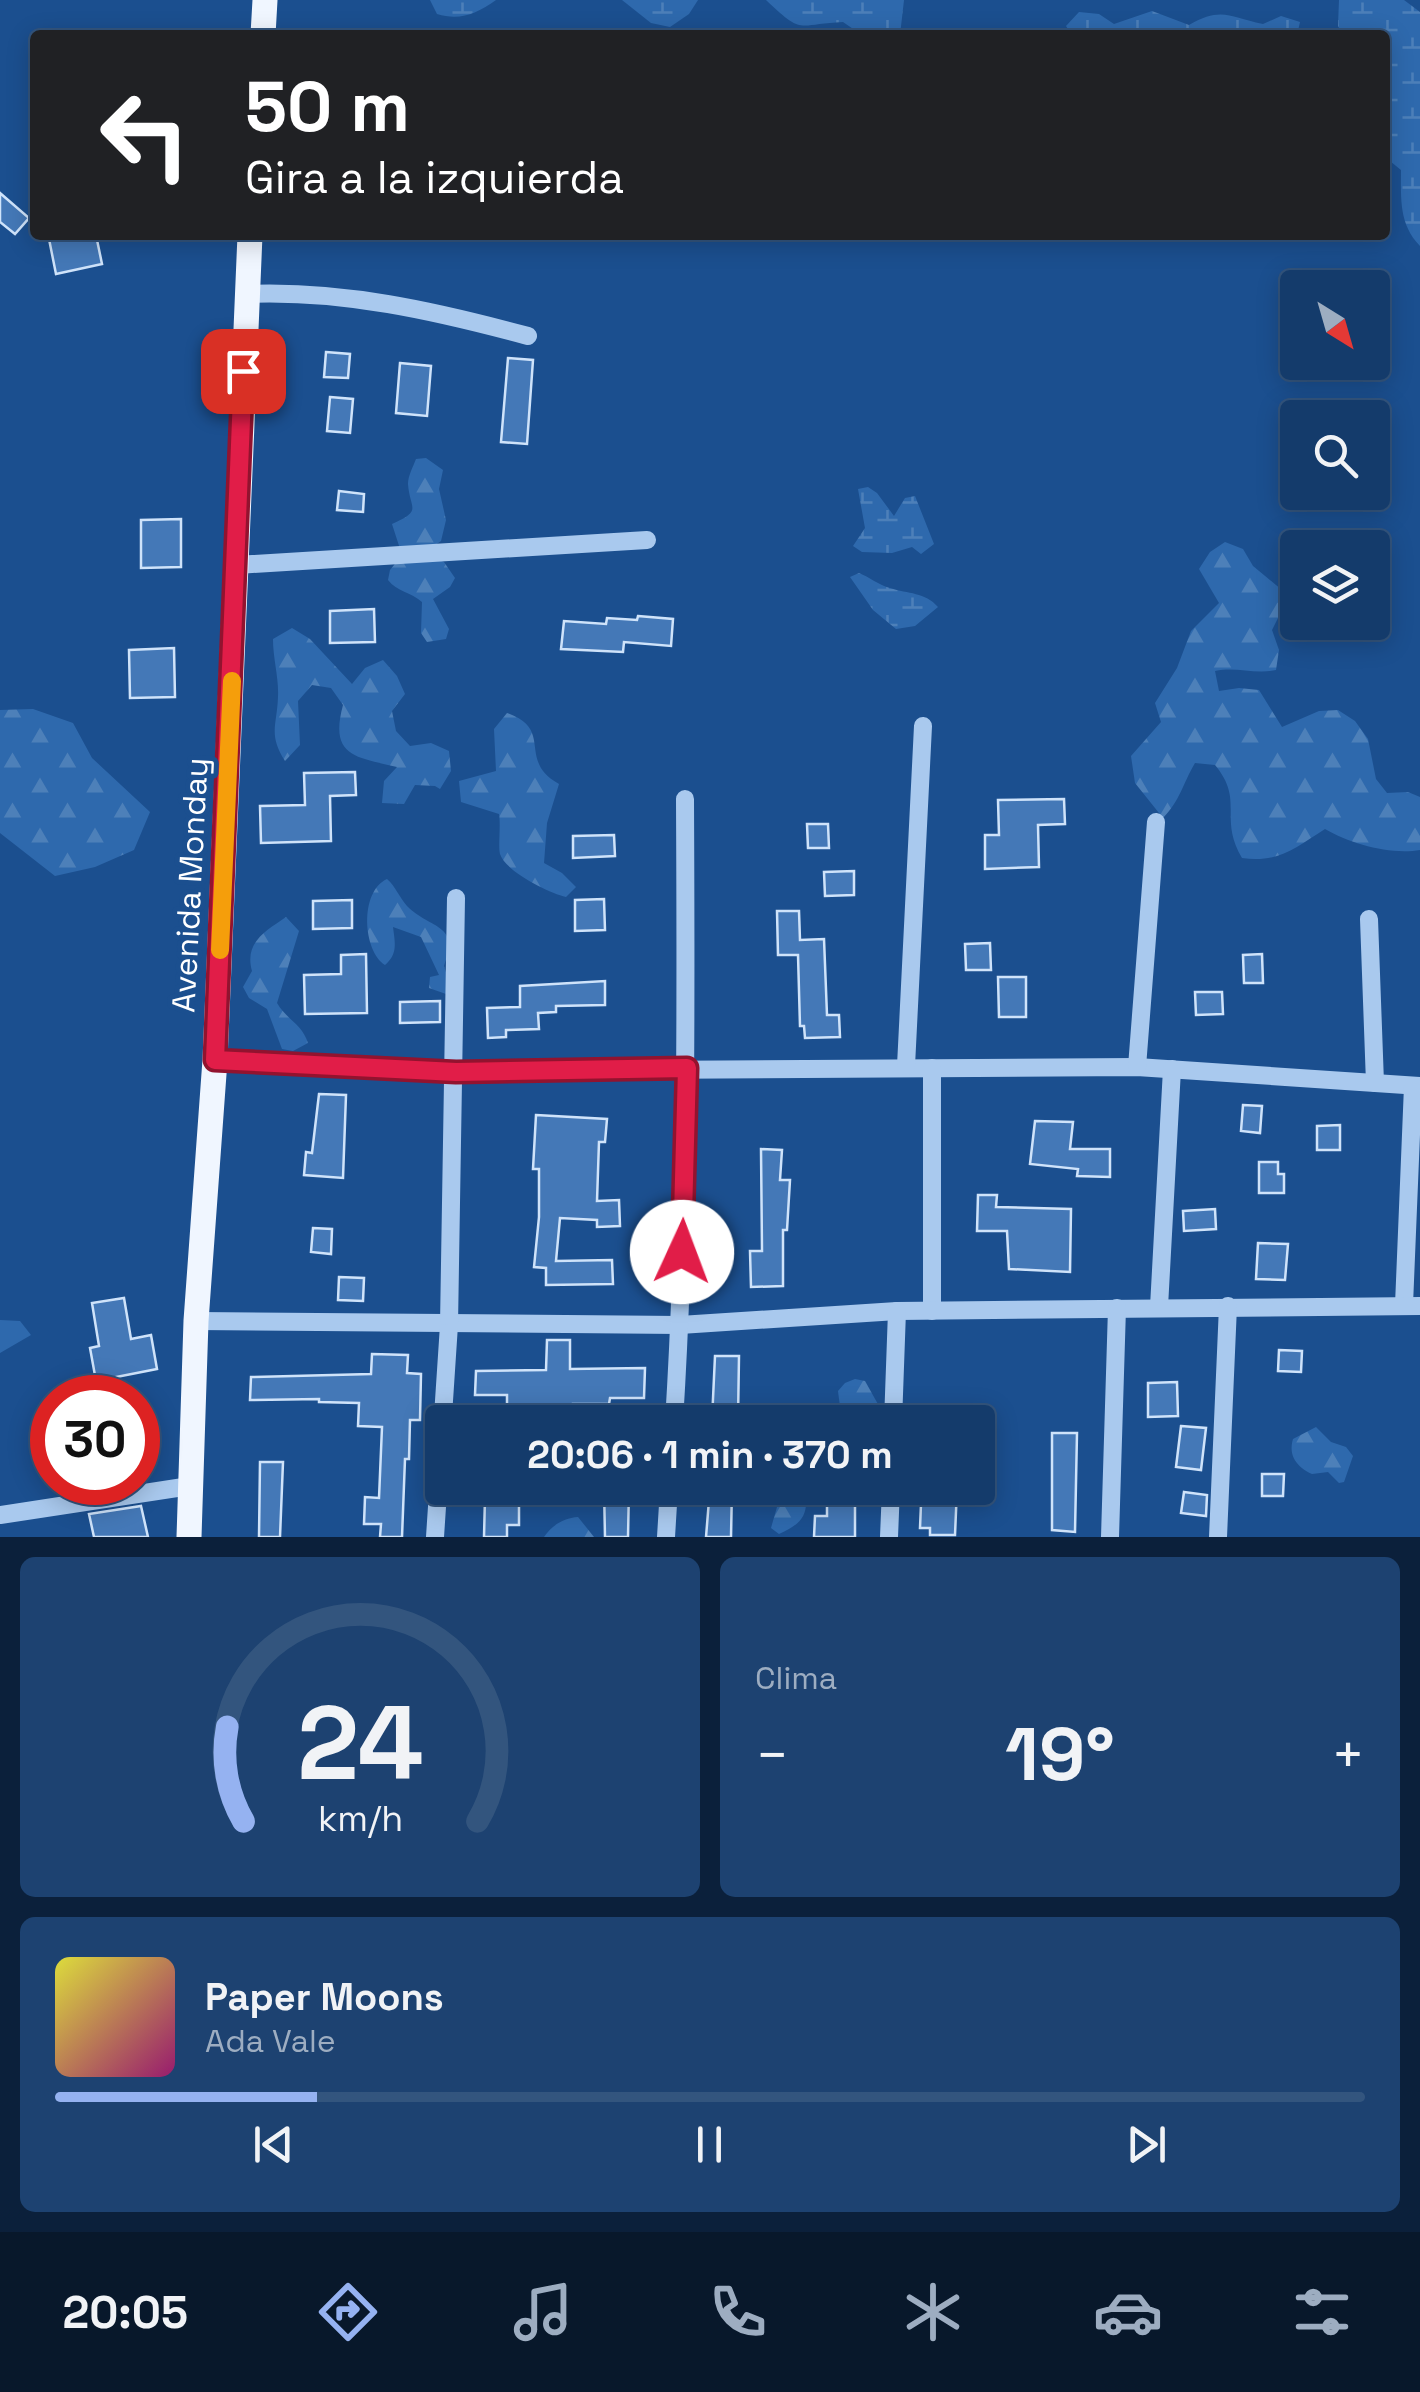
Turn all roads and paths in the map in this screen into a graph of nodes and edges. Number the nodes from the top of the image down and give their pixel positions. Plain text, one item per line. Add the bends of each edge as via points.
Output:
1 (266, 0) edge
2 (263, 30) edge
3 (250, 240) edge
4 (246, 294) junction
5 (528, 336) dead end
6 (648, 540) dead end
7 (237, 566) junction
8 (924, 726) dead end
9 (685, 798) dead end
10 (1156, 822) dead end
11 (456, 898) dead end
12 (1369, 919) dead end
13 (215, 1060) junction
14 (906, 1066) junction
15 (1137, 1067) junction
16 (687, 1068) junction
17 (932, 1068) junction
18 (1172, 1069) junction
19 (456, 1072) junction
20 (1375, 1082) junction
21 (1416, 1086) edge
22 (1228, 1306) junction
23 (1412, 1306) edge
24 (1159, 1307) junction
25 (1117, 1308) junction
26 (897, 1310) junction
27 (932, 1311) junction
28 (196, 1321) junction
29 (449, 1324) junction
30 (680, 1325) junction
31 (675, 1405) edge
32 (894, 1405) edge
33 (190, 1486) junction
34 (669, 1505) edge
35 (890, 1505) edge
36 (0, 1515) edge
37 (188, 1537) edge
38 (435, 1537) edge
39 (666, 1537) edge
40 (889, 1537) edge
41 (1110, 1537) edge
42 (1218, 1537) edge

1 - 2 main road
3 - 4 main road, Avenida Monday
4 - 5 street via 363,299
4 - 7 main road, Avenida Monday
6 - 7 street
7 - 13 main road, Avenida Monday
8 - 14 street
9 - 16 street
10 - 15 street
11 - 19 street
12 - 20 street
13 - 19 street
13 - 28 main road, Avenida Monday
14 - 16 street
14 - 17 street
15 - 17 street
15 - 18 street
16 - 19 street
16 - 30 street
17 - 27 street
18 - 20 street
18 - 24 street
19 - 29 street
20 - 21 street
21 - 23 street
22 - 23 street
22 - 24 street
22 - 42 street
24 - 25 street
25 - 27 street
25 - 41 street
26 - 27 street
26 - 30 street
26 - 32 street
28 - 29 street
28 - 33 main road, Avenida Monday
29 - 30 street
29 - 38 street
30 - 31 street
33 - 36 street
33 - 37 main road, Avenida Monday
34 - 39 street
35 - 40 street

